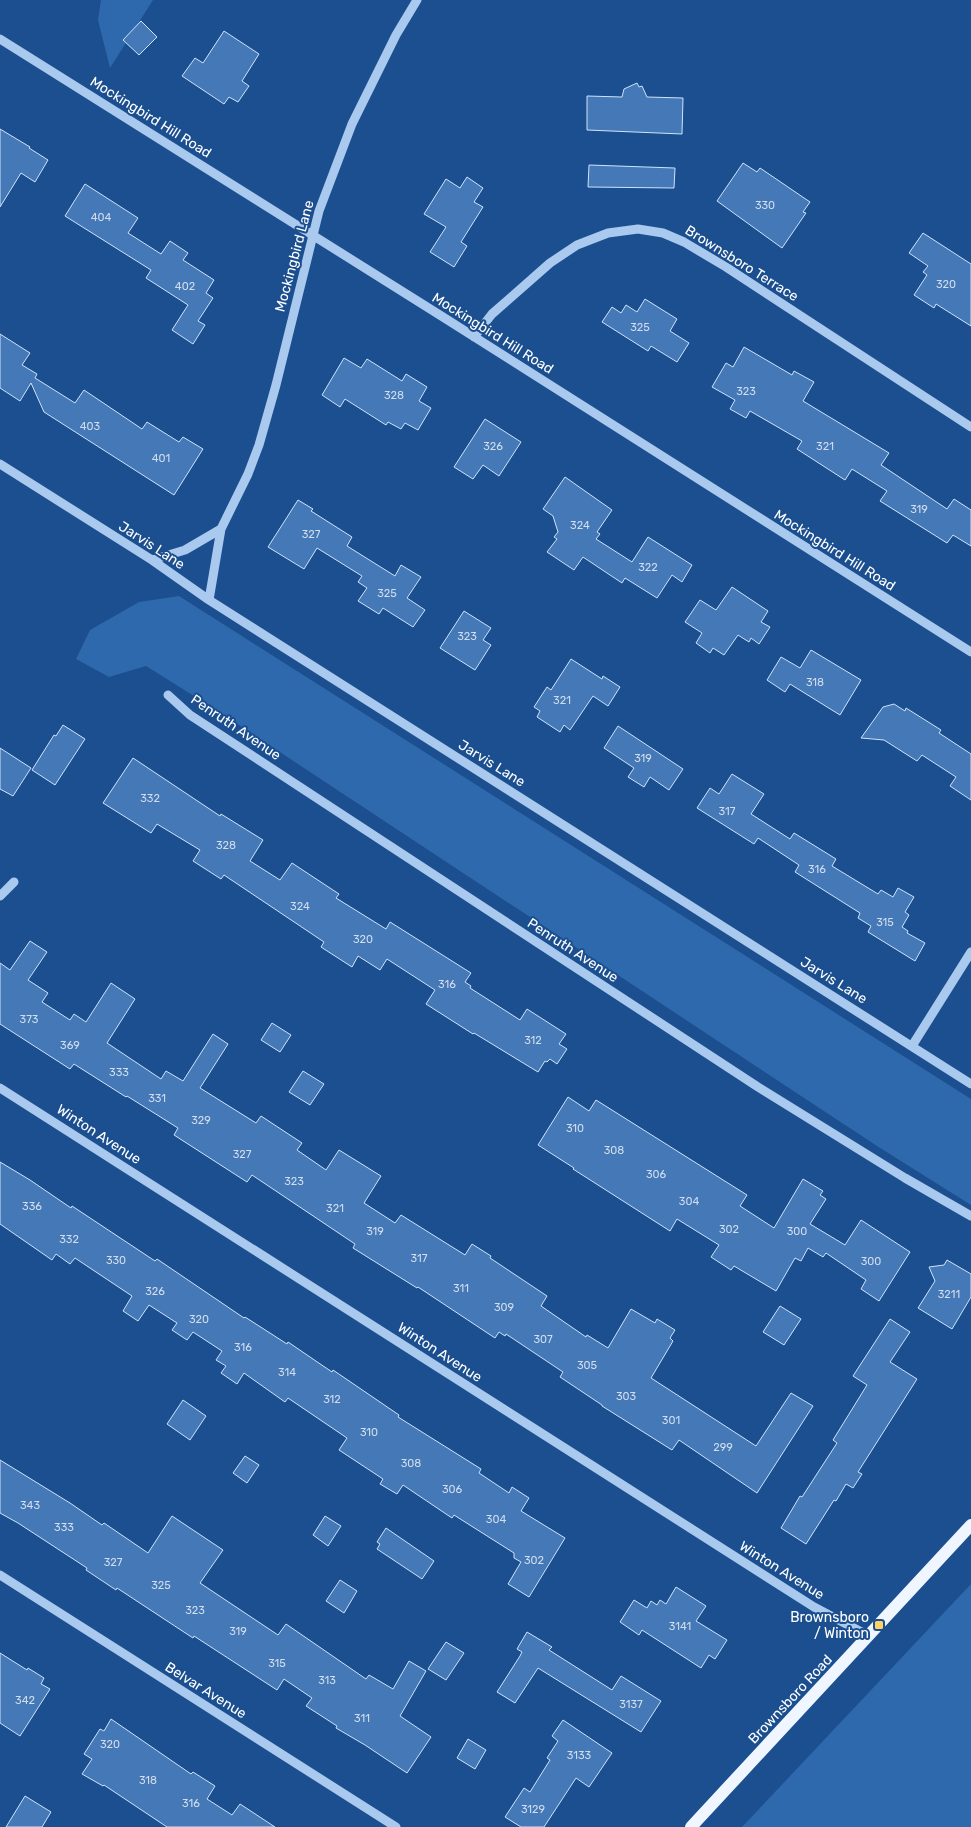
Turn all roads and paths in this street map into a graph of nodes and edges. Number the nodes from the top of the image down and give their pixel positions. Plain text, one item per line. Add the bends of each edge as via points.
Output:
1 (417, 0) edge
2 (0, 39) edge
3 (313, 234) junction
4 (474, 337) junction
5 (971, 427) edge
6 (0, 464) edge
7 (221, 529) junction
8 (152, 560) junction
9 (209, 600) junction
10 (971, 652) edge
11 (168, 695) dead end
12 (14, 882) dead end
13 (0, 896) edge
14 (971, 952) edge
15 (912, 1046) junction
16 (971, 1084) edge
17 (0, 1088) edge
18 (971, 1216) edge
19 (971, 1525) edge
20 (0, 1575) edge
21 (868, 1636) junction
22 (396, 1827) edge
23 (691, 1827) edge

1 - 3 street, Mockingbird Lane via 352,124
2 - 3 street, Mockingbird Hill Road
3 - 4 street, Mockingbird Hill Road
3 - 7 street, Mockingbird Lane via 259,445
4 - 5 street, Brownsboro Terrace via 492,314 550,262 577,245 608,233 638,229 663,233 726,267
4 - 10 street, Mockingbird Hill Road
6 - 8 street, Jarvis Lane
7 - 8 street via 185,550
7 - 9 street, Mockingbird Lane
8 - 9 street, Jarvis Lane
9 - 15 street, Jarvis Lane
11 - 18 street, Penruth Avenue via 190,715 758,1087
12 - 13 street
14 - 15 street
15 - 16 street, Jarvis Lane
17 - 21 street, Winton Avenue via 814,1607
19 - 21 main road, Brownsboro Road
20 - 22 street, Belvar Avenue
21 - 23 main road, Brownsboro Road

